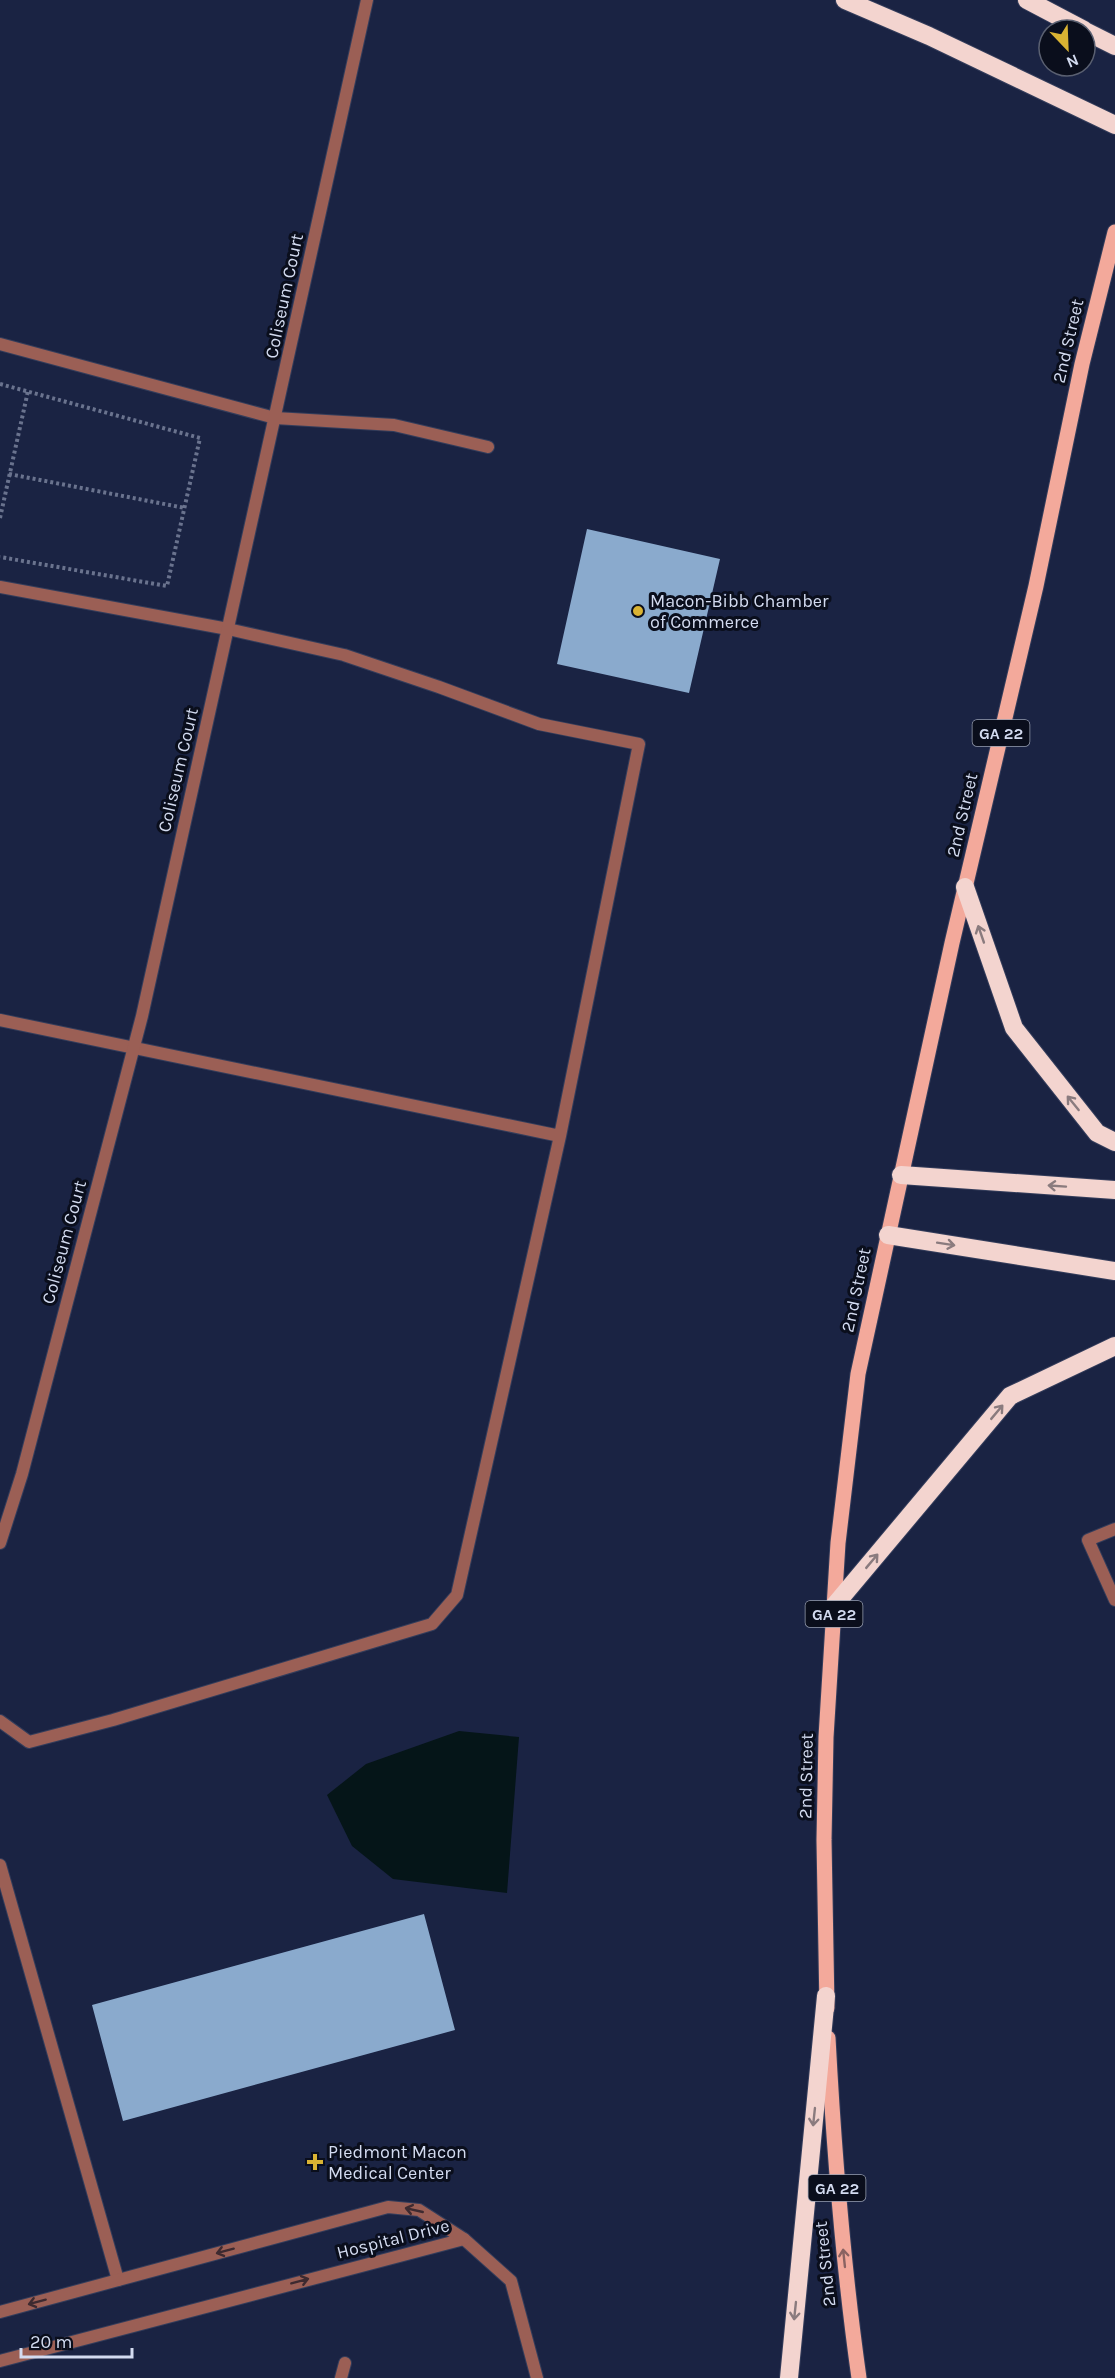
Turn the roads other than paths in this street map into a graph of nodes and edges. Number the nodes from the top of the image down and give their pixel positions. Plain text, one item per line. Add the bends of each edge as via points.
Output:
1 (367, 0) edge
2 (845, 0) edge
3 (1027, 0) edge
4 (1061, 18) edge
5 (1097, 37) edge
6 (1115, 46) edge
7 (1115, 125) edge
8 (1115, 232) edge
9 (0, 344) edge
10 (275, 418) junction
11 (488, 447) dead end
12 (0, 587) edge
13 (228, 629) junction
14 (965, 886) junction
15 (0, 1020) edge
16 (134, 1048) junction
17 (560, 1136) junction
18 (1115, 1142) edge
19 (901, 1175) junction
20 (1115, 1190) edge
21 (888, 1235) junction
22 (1115, 1271) edge
23 (1115, 1346) edge
24 (1115, 1529) edge
25 (0, 1543) edge
26 (1115, 1600) edge
27 (834, 1606) junction
28 (0, 1721) edge
29 (0, 1865) edge
30 (826, 1996) junction
31 (464, 2239) junction
32 (118, 2280) junction
33 (0, 2312) edge
34 (0, 2361) edge
35 (345, 2363) dead end
36 (341, 2378) edge
37 (537, 2378) edge
38 (789, 2378) edge
39 (860, 2378) edge

1 - 10 street, Coliseum Court
2 - 7 highway
3 - 4 highway
5 - 6 highway
8 - 14 main road, 2nd Street / GA 22
9 - 10 street
10 - 11 street via 394,425
10 - 13 street, Coliseum Court
12 - 13 street
13 - 16 street, Coliseum Court
13 - 17 street via 344,655 539,724 639,744
18 -> 14 highway via 1097,1133 1014,1028
14 - 19 main road, 2nd Street / GA 22
15 - 16 street
16 - 17 street
16 - 25 street, Coliseum Court via 22,1474
17 - 28 street via 457,1595 432,1624 29,1742
20 -> 19 highway
19 - 21 main road, 2nd Street / GA 22
21 -> 22 highway
21 - 27 main road, 2nd Street / GA 22 via 858,1374
27 -> 23 highway via 1010,1396
24 - 26 street via 1088,1540
27 - 30 main road, 2nd Street / GA 22 via 826,1737
29 - 32 street
30 -> 38 highway
39 -> 30 main road, 2nd Street / GA 22 via 833,2150
31 -> 32 street, Hospital Drive via 419,2210 388,2207
34 -> 31 street, Hospital Drive
31 - 37 street via 511,2281
32 -> 33 street, Hospital Drive
35 - 36 street

